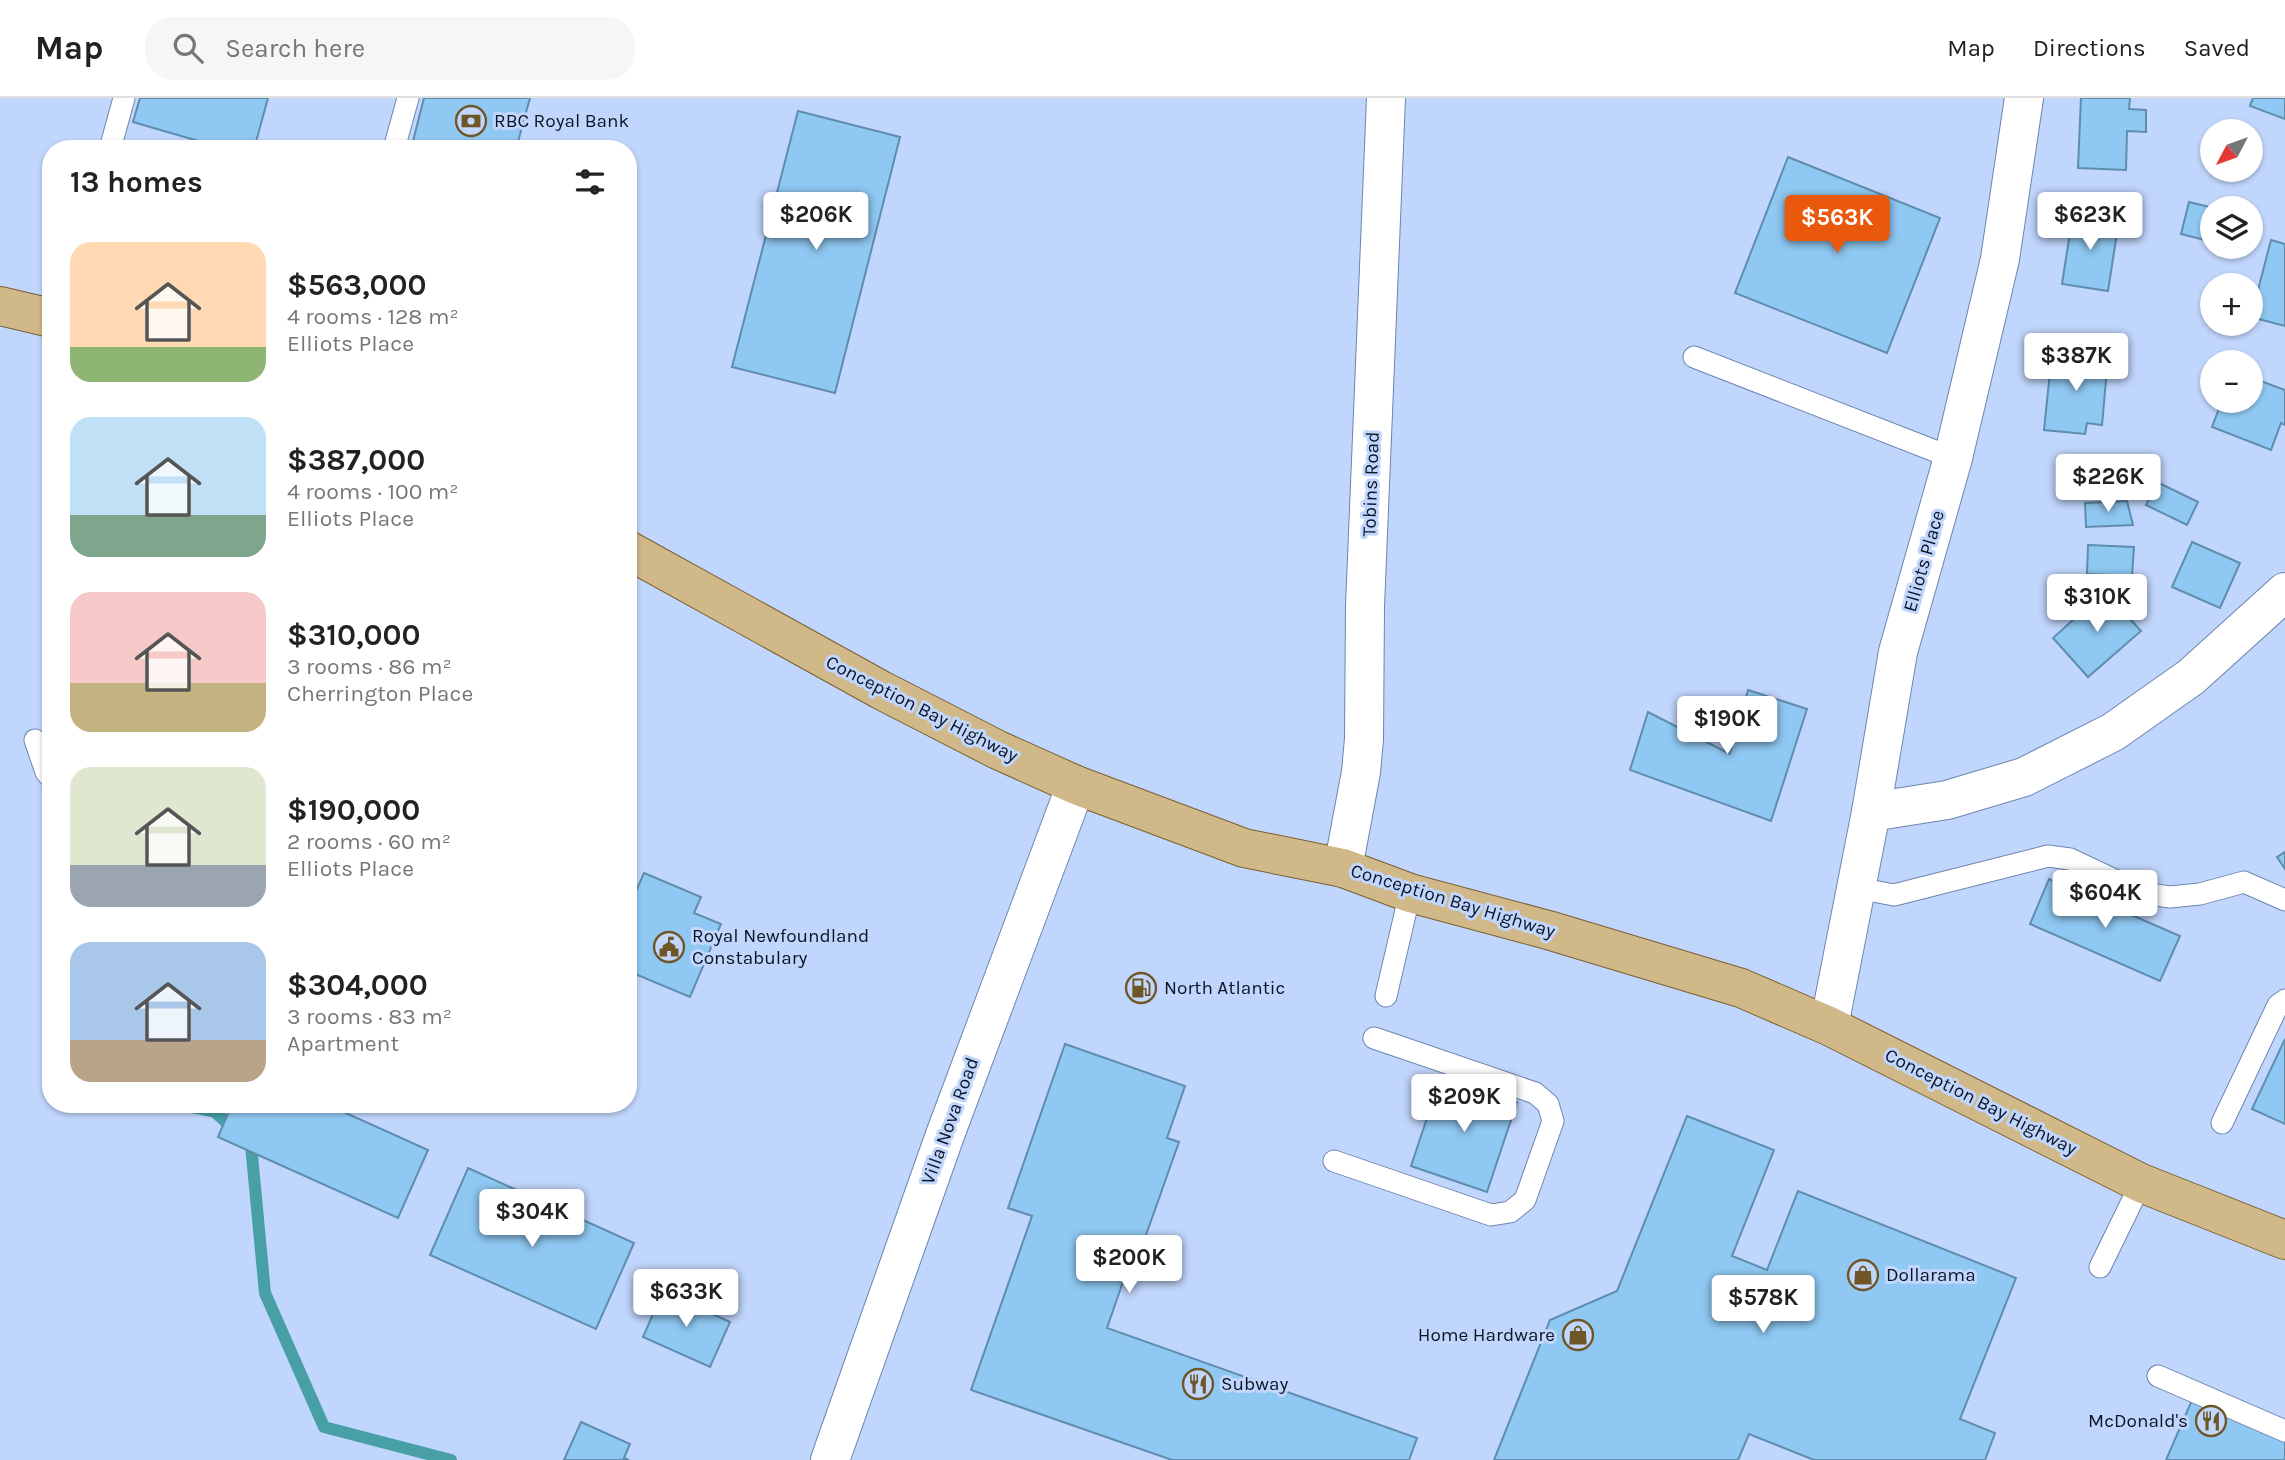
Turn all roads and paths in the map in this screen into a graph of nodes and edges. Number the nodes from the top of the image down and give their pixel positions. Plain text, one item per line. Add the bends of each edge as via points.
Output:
1 (124, 98) edge
2 (408, 98) edge
3 (1386, 98) edge
4 (2024, 98) edge
5 (112, 140) edge
6 (396, 140) edge
7 (0, 306) edge
8 (42, 316) edge
9 (1694, 357) dead end
10 (1953, 458) junction
11 (637, 556) edge
12 (2285, 592) edge
13 (35, 740) dead end
14 (42, 760) edge
15 (1076, 785) junction
16 (1871, 812) junction
17 (1343, 868) junction
18 (1857, 888) junction
19 (1410, 892) junction
20 (2285, 900) edge
21 (1386, 996) dead end
22 (2285, 1000) edge
23 (1829, 1026) junction
24 (1374, 1038) dead end
25 (2222, 1123) dead end
26 (1334, 1161) dead end
27 (2141, 1183) junction
28 (2285, 1240) edge
29 (2100, 1267) dead end
30 (2158, 1377) dead end
31 (2285, 1431) edge
32 (830, 1460) edge

1 - 5 lane
2 - 6 lane
3 - 17 street, Tobins Road via 1365,606 1364,739
4 - 10 street, Elliots Place via 2000,260
7 - 8 main road
9 - 10 lane
10 - 16 street, Elliots Place via 1898,652
11 - 15 main road, Conception Bay Highway via 881,690
12 - 16 street via 2191,677 2113,732 2024,776 1947,800
13 - 14 lane
15 - 17 main road, Conception Bay Highway via 1244,848
15 - 32 street, Villa Nova Road
16 - 18 street, Elliots Place
17 - 19 main road, Conception Bay Highway
18 - 20 lane via 1894,895 2049,856 2070,859 2151,894 2200,894 2244,882
18 - 23 street, Elliots Place
19 - 21 lane
19 - 23 main road, Conception Bay Highway via 1741,988
22 - 25 lane via 2278,1005
23 - 27 main road, Conception Bay Highway
24 - 26 lane via 1535,1093 1548,1104 1553,1121 1525,1200 1510,1212 1490,1215
27 - 28 main road, Conception Bay Highway
27 - 29 lane
30 - 31 lane

